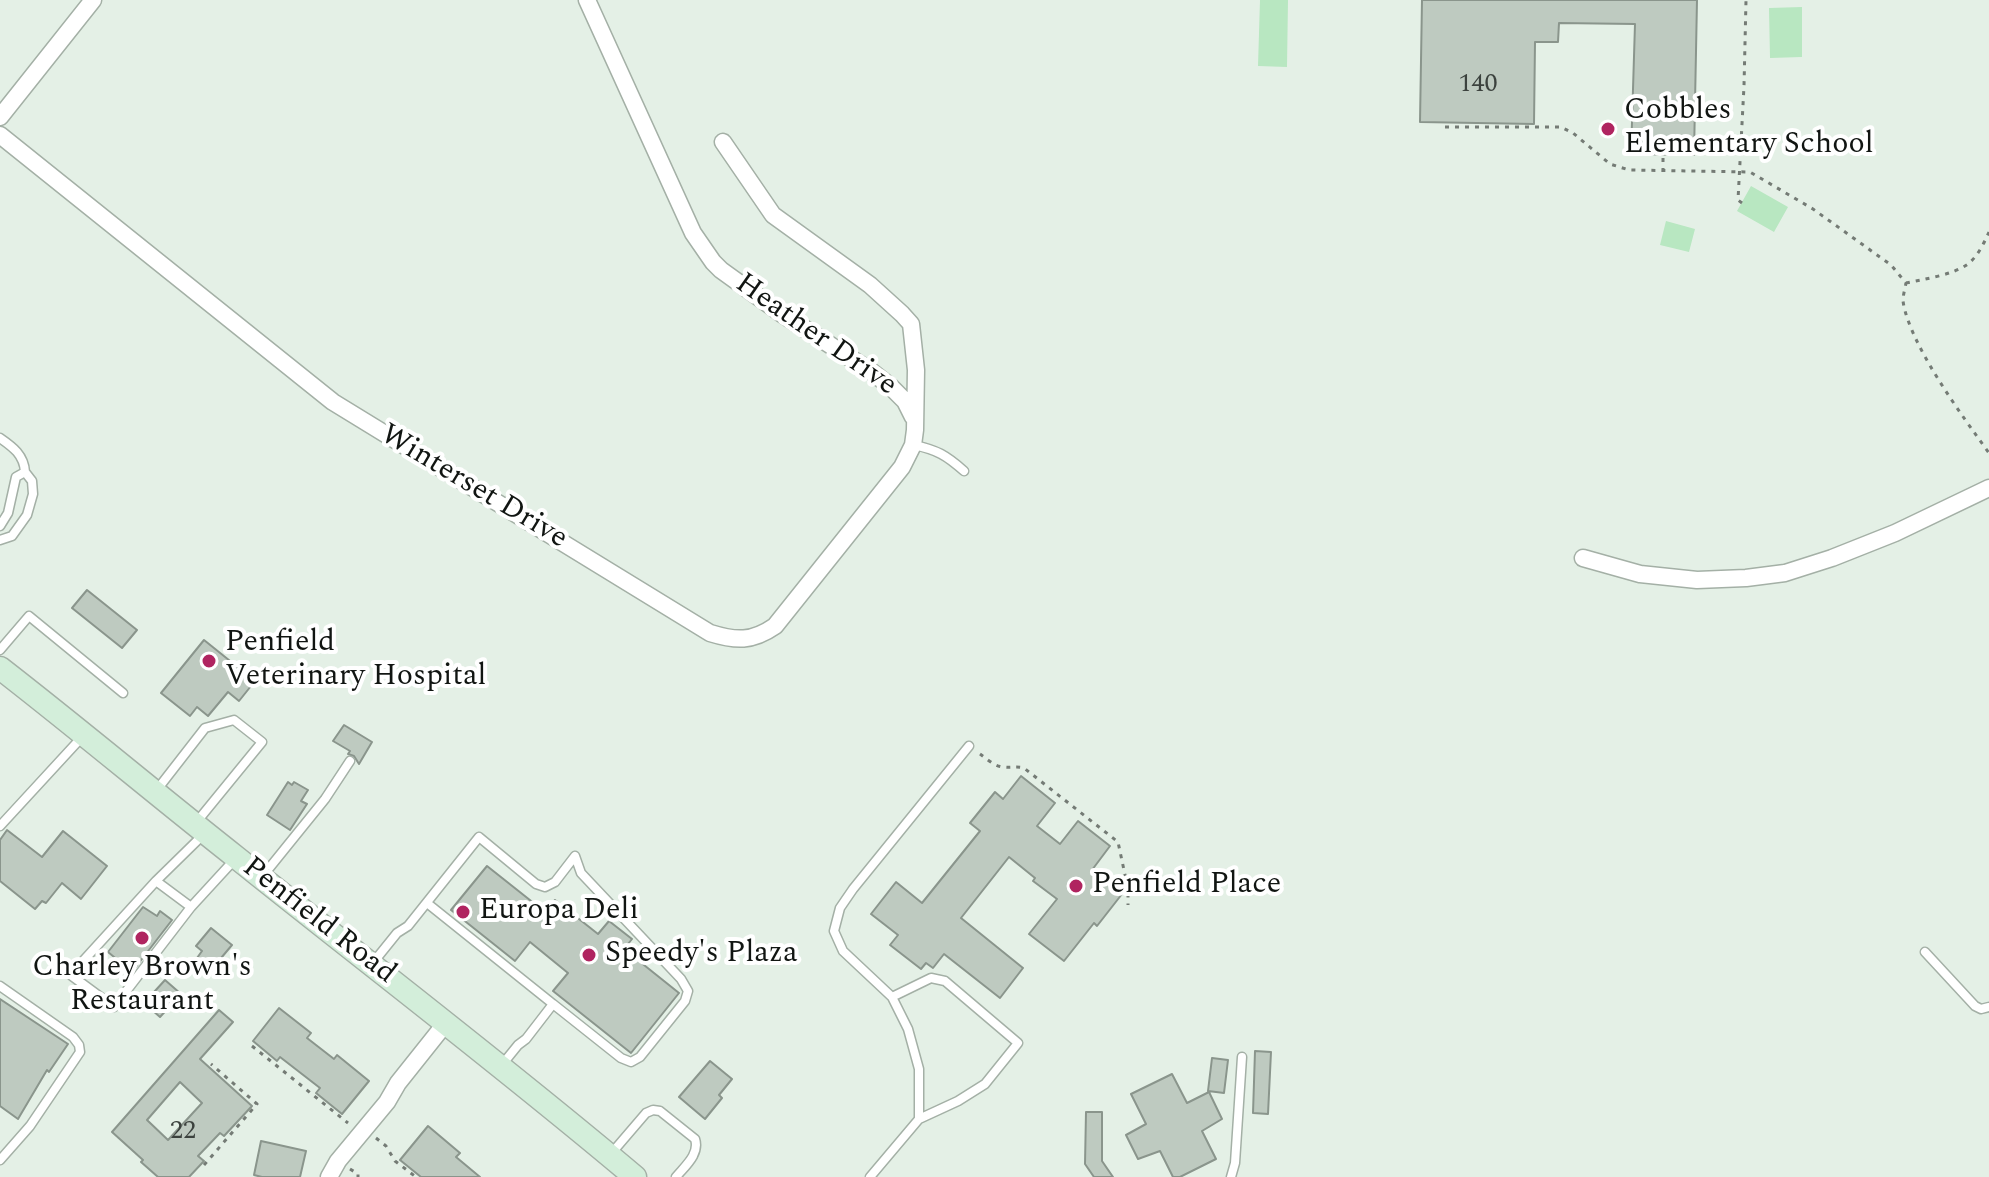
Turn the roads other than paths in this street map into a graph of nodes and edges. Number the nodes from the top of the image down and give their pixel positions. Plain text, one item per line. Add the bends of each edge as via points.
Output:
1 (93, 0) edge
2 (587, 0) edge
3 (0, 117) edge
4 (0, 135) edge
5 (723, 142) dead end
6 (0, 438) edge
7 (914, 438) junction
8 (964, 471) dead end
9 (25, 472) junction
10 (1989, 488) edge
11 (0, 526) edge
12 (0, 540) edge
13 (1583, 558) dead end
14 (0, 650) edge
15 (0, 668) edge
16 (123, 693) dead end
17 (85, 734) junction
18 (969, 746) road end
19 (350, 761) dead end
20 (155, 791) junction
21 (0, 826) edge
22 (200, 828) junction
23 (236, 858) junction
24 (262, 878) junction
25 (156, 881) junction
26 (427, 903) junction
27 (191, 907) junction
28 (1925, 952) dead end
29 (372, 965) junction
30 (0, 986) edge
31 (892, 997) junction
32 (553, 1004) junction
33 (1989, 1007) edge
34 (445, 1024) junction
35 (1242, 1057) dead end
36 (500, 1066) junction
37 (919, 1119) junction
38 (610, 1156) junction
39 (0, 1160) edge
40 (329, 1177) edge
41 (635, 1177) edge
42 (676, 1177) edge
43 (870, 1177) edge
44 (1231, 1177) edge

1 - 3 street
2 - 7 street, Heather Drive via 693,233 713,262 891,387 912,415
4 - 7 street, Winterset Drive via 333,402 710,633 746,639 775,626 902,467
5 - 7 street, Heather Drive via 773,215 870,285 911,324
6 - 9 lane via 15,448
7 - 8 lane
9 - 11 lane via 16,477
9 - 12 lane via 33,494 27,515 12,536
10 - 13 street via 1895,533 1785,573 1697,580 1640,574
14 - 16 lane via 29,616
15 - 17 street, Penfield Road
17 - 20 street, Penfield Road
17 - 21 lane
18 - 31 lane via 840,908 834,931 843,951
19 - 24 lane
20 - 22 street, Penfield Road
20 - 22 lane via 205,728 234,720 262,742
22 - 23 street, Penfield Road
22 - 25 lane
23 - 24 street, Penfield Road
23 - 27 lane
24 - 29 street, Penfield Road
25 - 27 lane
25 - 27 lane via 72,976 114,1007
26 - 29 lane
26 - 32 lane
26 - 32 lane via 479,837 545,887 575,856 581,873 688,991 631,1062
28 - 33 lane via 1975,1006
29 - 34 street, Penfield Road
30 - 39 lane via 73,1037 80,1052
31 - 37 lane via 919,1069
31 - 37 lane via 931,978 945,981 1018,1043 985,1084
32 - 36 lane
34 - 36 street, Penfield Road
34 - 40 street
35 - 44 lane
36 - 38 street, Penfield Road
37 - 43 lane
38 - 41 street, Penfield Road
38 - 42 lane via 646,1113 660,1111 697,1146

